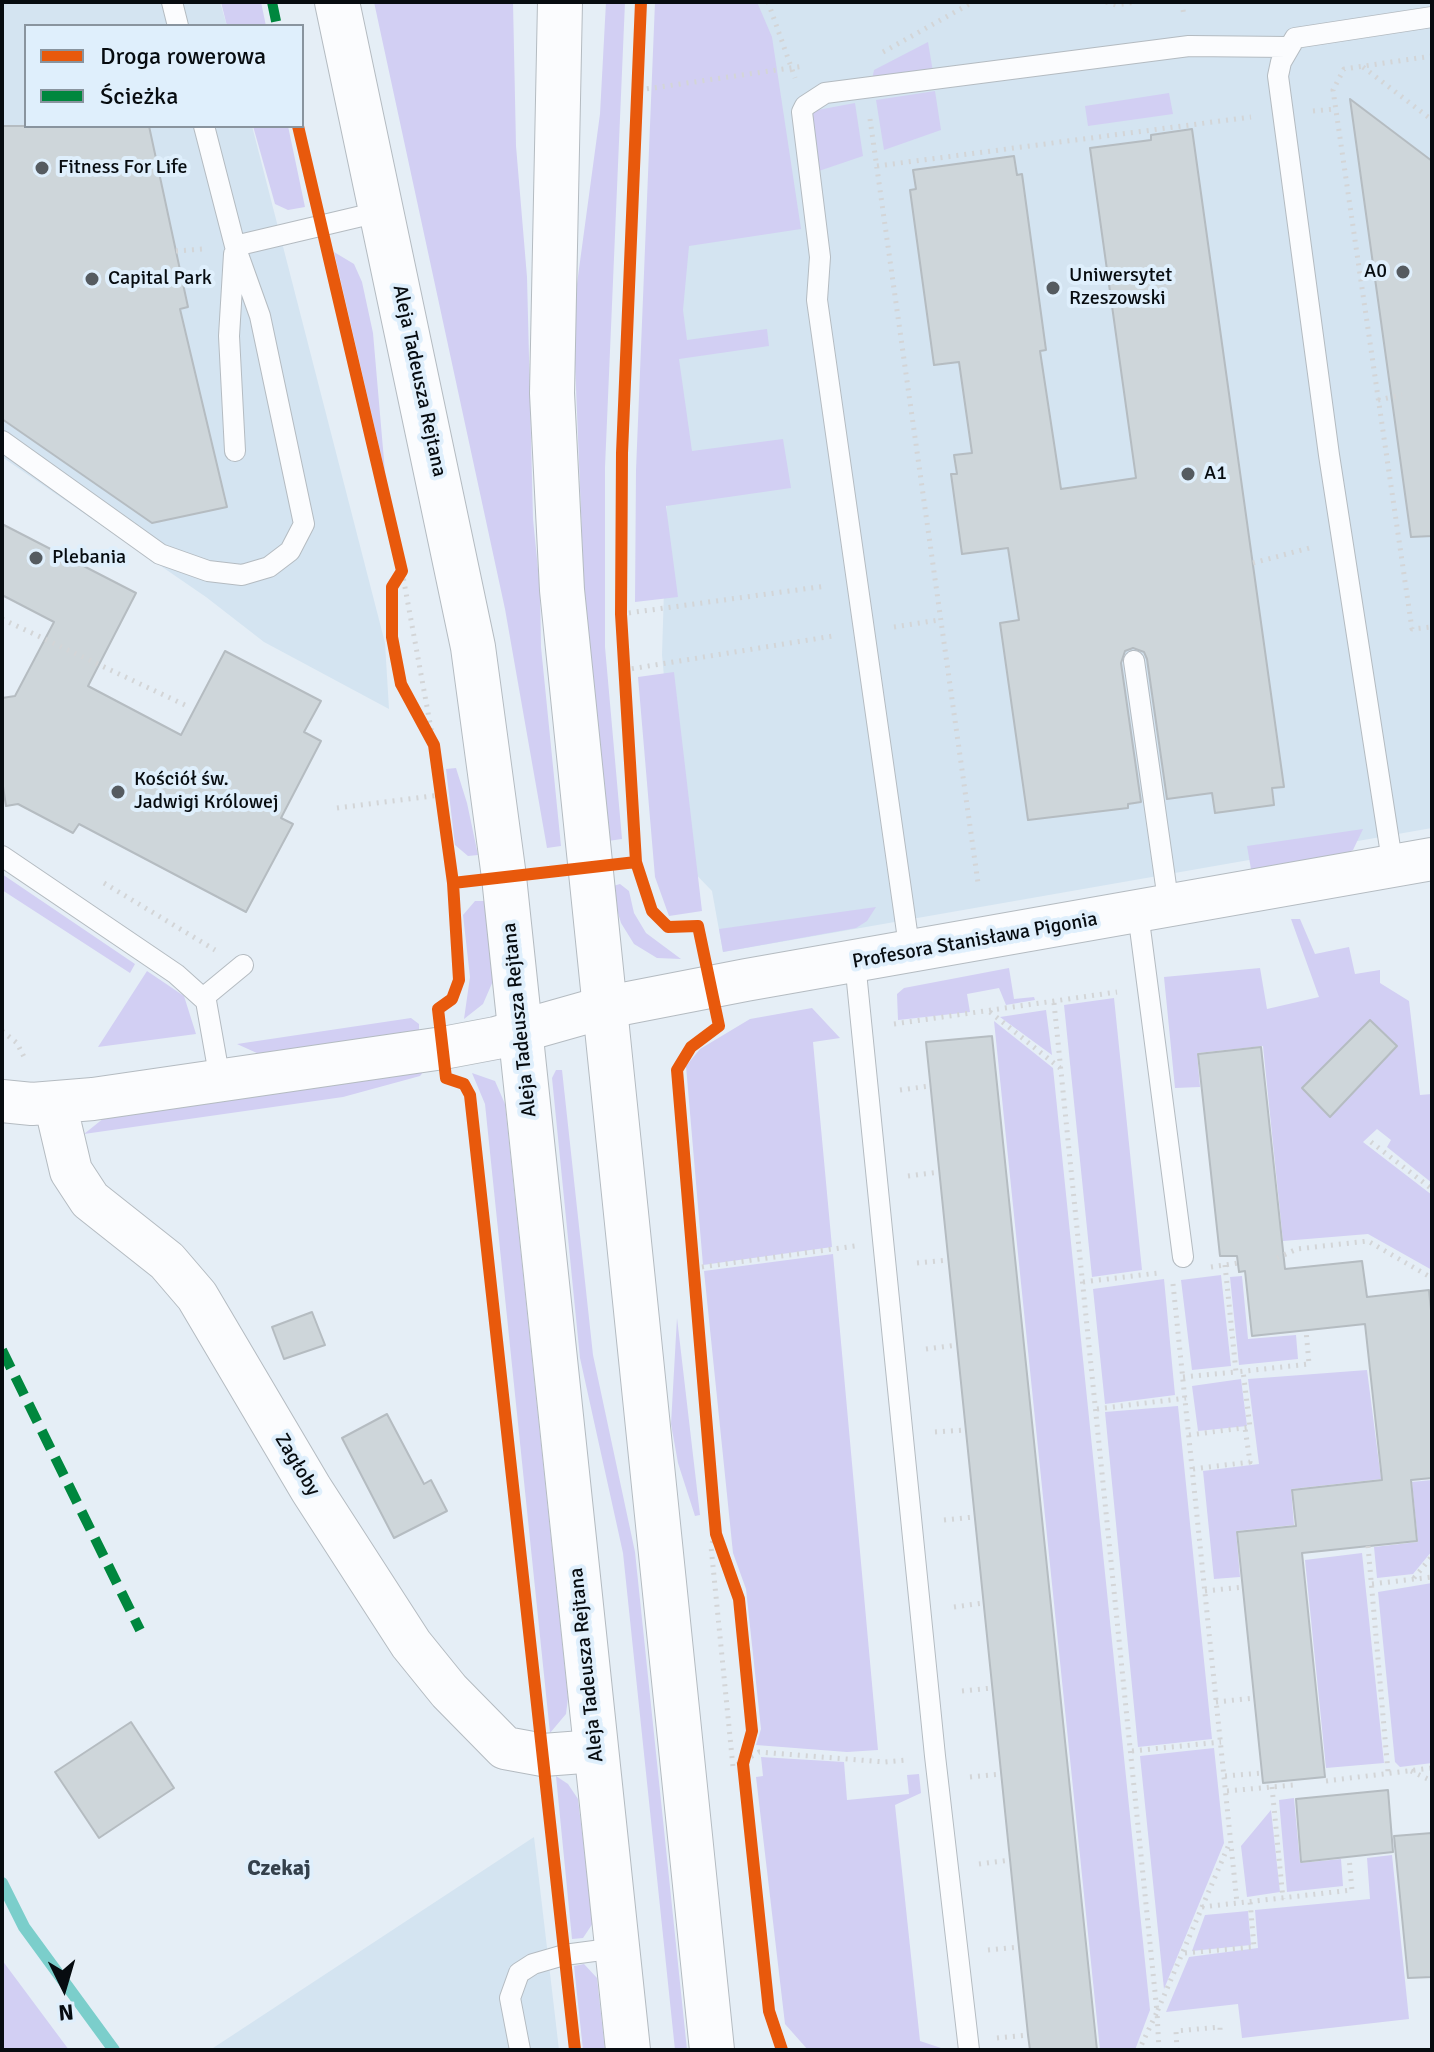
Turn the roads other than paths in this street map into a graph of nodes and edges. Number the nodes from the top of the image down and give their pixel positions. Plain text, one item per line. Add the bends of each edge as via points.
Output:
1 (172, 2) edge
2 (337, 2) edge
3 (560, 2) edge
4 (1432, 17) edge
5 (178, 24) edge
6 (1287, 47) junction
7 (205, 128) edge
8 (383, 211) junction
9 (235, 246) junction
10 (2, 441) edge
11 (235, 451) dead end
12 (1134, 661) dead end
13 (2, 856) edge
14 (1412, 863) edge
15 (1154, 910) junction
16 (910, 953) junction
17 (855, 962) junction
18 (243, 965) road end
19 (203, 998) junction
20 (602, 1008) junction
21 (521, 1032) junction
22 (220, 1080) junction
23 (2, 1101) edge
24 (55, 1103) junction
25 (1183, 1257) road end
26 (596, 1751) junction
27 (617, 1948) junction
28 (520, 2050) edge
29 (628, 2050) edge
30 (712, 2050) edge
31 (969, 2050) edge

1 - 5 lane
2 - 8 main road, Aleja Tadeusza Rejtana
3 - 20 main road via 552,393 556,510
4 - 6 lane via 1318,32 1295,38
6 - 14 lane via 1278,76 1280,114 1331,469
6 - 16 lane via 1189,46 825,93 802,112 820,257 817,300
7 - 9 lane
8 - 9 lane
8 - 21 main road, Aleja Tadeusza Rejtana via 473,647
9 - 10 lane via 260,316 304,524 290,551 269,567 242,575 208,571 160,554
9 - 11 lane via 229,336
12 - 15 lane
13 - 19 lane via 176,974
14 - 15 street, Profesora Stanisława Pigonia
15 - 16 street, Profesora Stanisława Pigonia
15 - 25 lane via 1147,987
16 - 17 street, Profesora Stanisława Pigonia
17 - 20 street, Profesora Stanisława Pigonia
17 - 31 lane
18 - 19 lane
19 - 22 lane
20 - 21 street, Profesora Stanisława Pigonia
20 - 30 main road
21 - 22 street
21 - 26 main road, Aleja Tadeusza Rejtana
22 - 24 street
23 - 24 street
24 - 26 street, Zagłoby via 71,1171 90,1200 167,1261 197,1296 311,1489 407,1638 449,1691 505,1748 543,1755
26 - 27 main road, Aleja Tadeusza Rejtana
27 - 28 lane via 564,1955 519,1973 510,1998
27 - 29 main road, Aleja Tadeusza Rejtana

